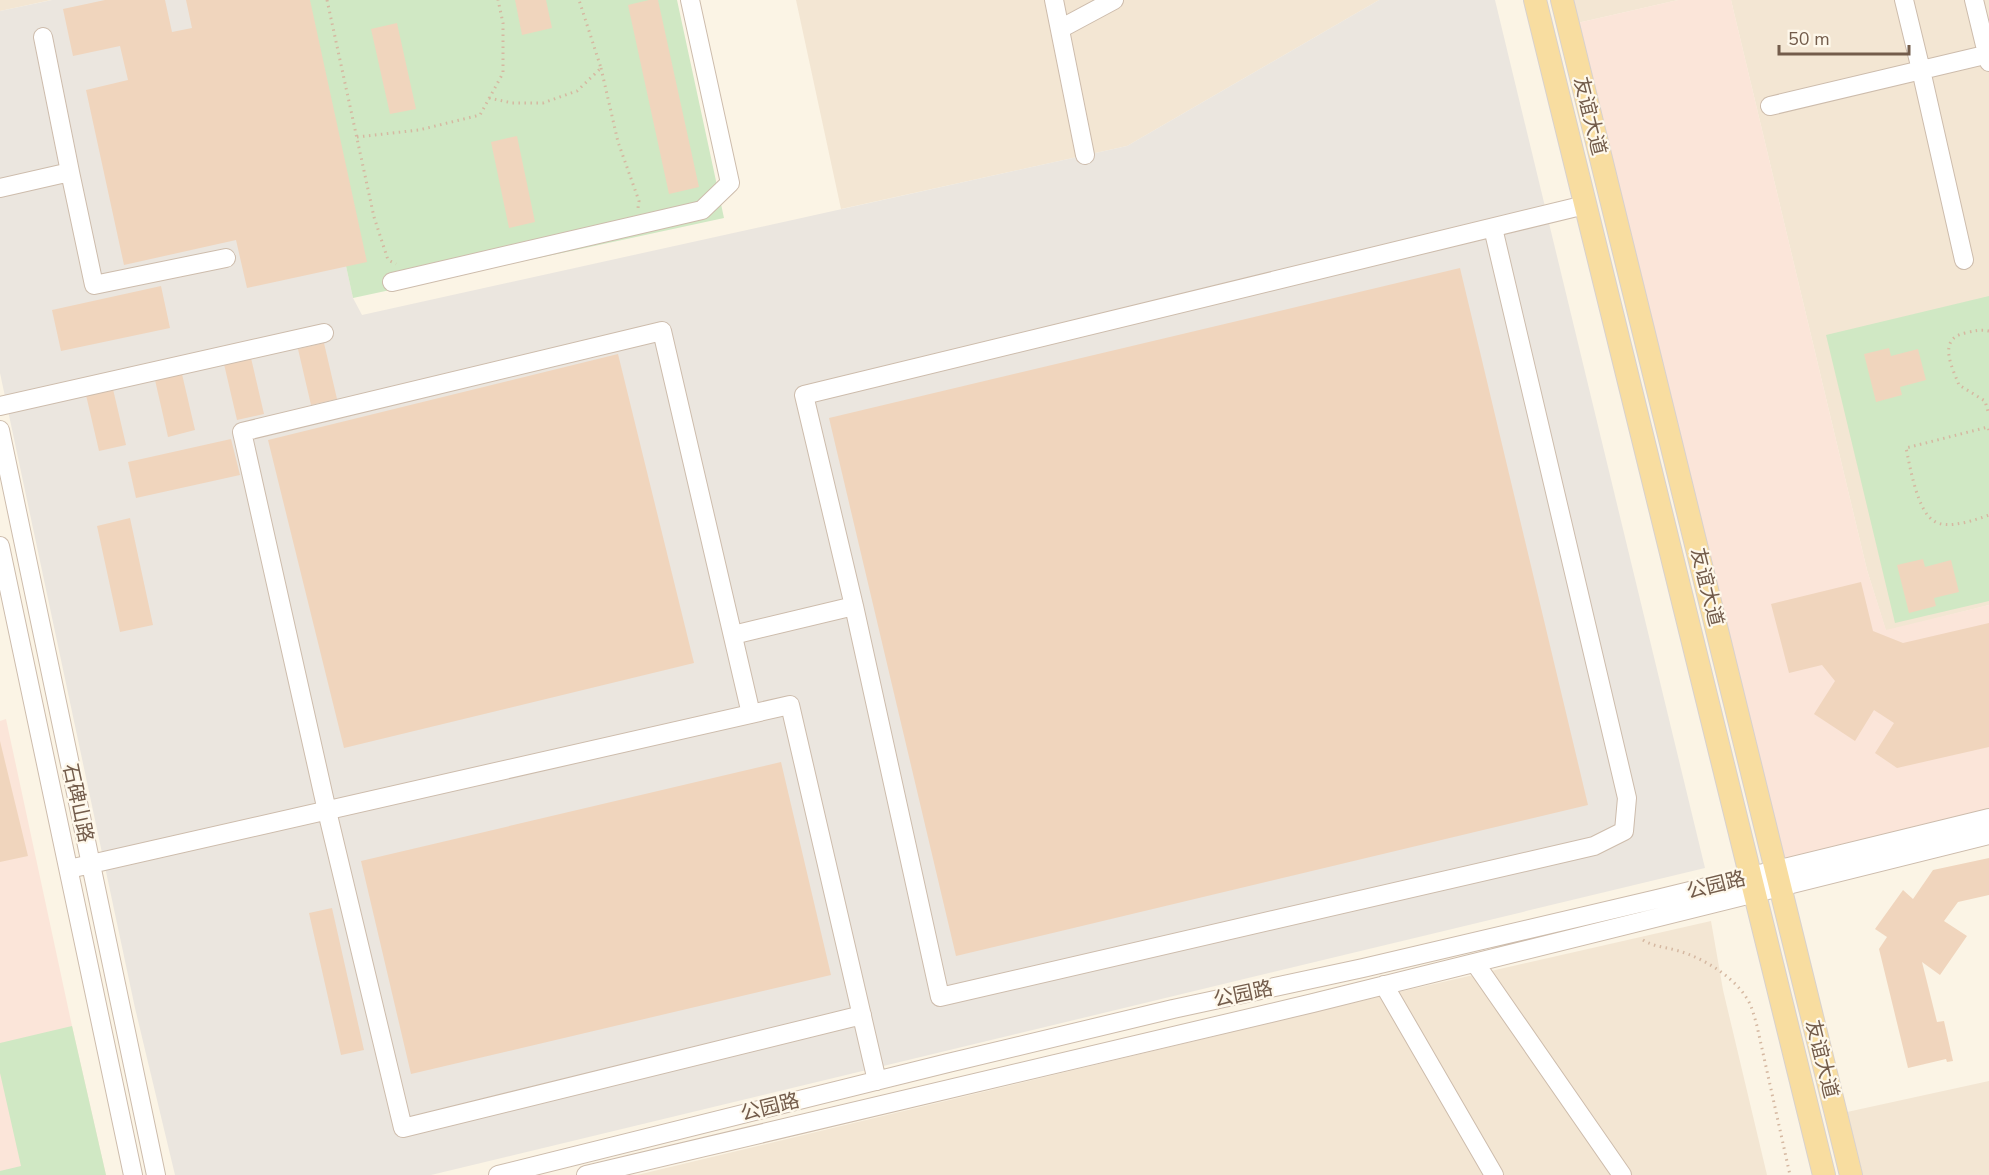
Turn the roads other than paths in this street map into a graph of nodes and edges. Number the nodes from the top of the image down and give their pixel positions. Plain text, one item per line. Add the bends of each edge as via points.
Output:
1 (690, 0) edge
2 (1054, 0) edge
3 (1114, 0) edge
4 (1535, 0) edge
5 (1562, 0) edge
6 (1904, 0) edge
7 (1974, 0) edge
8 (1060, 29) junction
9 (43, 37) dead end
10 (1988, 57) edge
11 (1921, 70) junction
12 (1770, 106) dead end
13 (1085, 155) dead end
14 (70, 172) junction
15 (0, 188) edge
16 (1586, 205) junction
17 (1493, 228) junction
18 (226, 258) dead end
19 (1964, 260) dead end
20 (398, 275) road end
21 (324, 333) dead end
22 (0, 406) edge
23 (0, 430) edge
24 (0, 546) edge
25 (854, 606) junction
26 (733, 635) junction
27 (751, 714) junction
28 (327, 810) junction
29 (1989, 818) edge
30 (1989, 835) edge
31 (91, 864) junction
32 (69, 869) junction
33 (1778, 878) junction
34 (1753, 885) junction
35 (1475, 963) junction
36 (1384, 985) junction
37 (862, 1015) junction
38 (877, 1081) junction
39 (133, 1175) edge
40 (156, 1175) edge
41 (498, 1175) edge
42 (586, 1175) edge
43 (1494, 1175) edge
44 (1623, 1175) edge
45 (1824, 1175) edge
46 (1851, 1175) edge

1 - 20 street via 730,183 702,210
2 - 8 street
3 - 8 street
4 - 16 main road, 友谊大道
5 - 33 main road, 友谊大道
6 - 11 street
7 - 10 street
8 - 13 street
9 - 14 street
10 - 11 street
11 - 12 street
11 - 19 street
14 - 15 street
14 - 18 street via 94,285
16 - 17 street
16 - 34 main road, 友谊大道
17 - 25 street via 804,395
17 - 25 street via 1626,798 1624,831 1594,846 940,997
21 - 22 street
23 - 31 street, 石碑山路
24 - 32 street
25 - 26 street
26 - 27 street
26 - 28 street via 662,331 242,432
27 - 28 street
27 - 37 street via 790,705
28 - 31 street
28 - 37 street via 403,1128
29 - 33 street, 公园路
30 - 33 street
31 - 32 street
31 - 40 street, 石碑山路
32 - 39 street
33 - 34 street, 公园路
33 - 46 main road, 友谊大道
34 - 35 street
34 - 38 street, 公园路 via 1173,1009
34 - 45 main road, 友谊大道
35 - 36 street
35 - 44 street
36 - 42 street
36 - 43 street
37 - 38 street
38 - 41 street, 公园路

